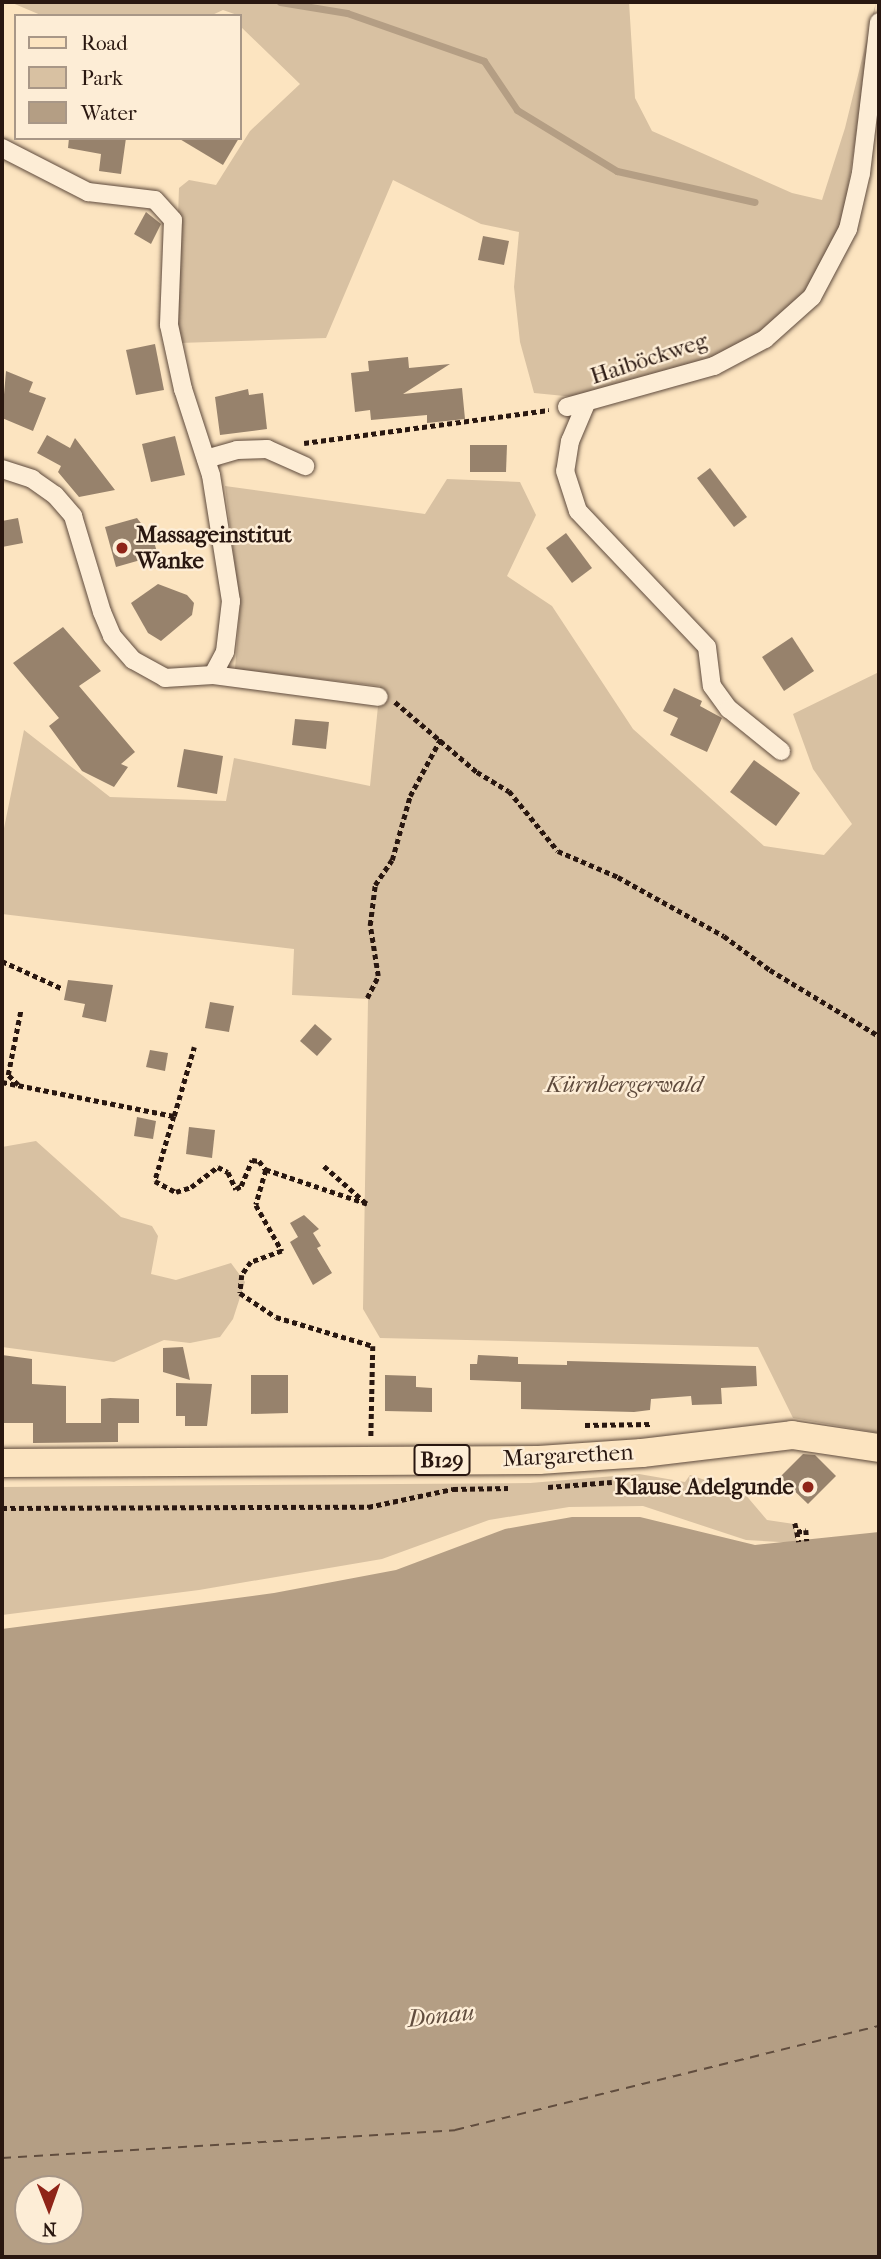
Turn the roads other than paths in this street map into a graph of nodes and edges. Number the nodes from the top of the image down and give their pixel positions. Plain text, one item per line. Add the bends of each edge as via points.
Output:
1 (879, 22) edge
2 (2, 148) edge
3 (206, 459) junction
4 (305, 466) dead end
5 (2, 469) edge
6 (214, 675) junction
7 (379, 697) road end
8 (781, 751) dead end
9 (879, 1448) edge
10 (2, 1463) edge

1 - 8 street, Haiböckweg via 861,173 848,229 812,297 765,340 714,366 576,406 565,471 578,511 707,647 712,685 729,709
2 - 3 street via 88,192 155,200 166,207 175,236 168,299 172,339
3 - 4 street via 246,449 276,452
3 - 6 street via 231,601 225,652
5 - 6 street via 32,479 55,495 73,516 112,636 133,660 165,678
6 - 7 street
9 - 10 main road, Margarethen / B129 via 792,1435 551,1459

